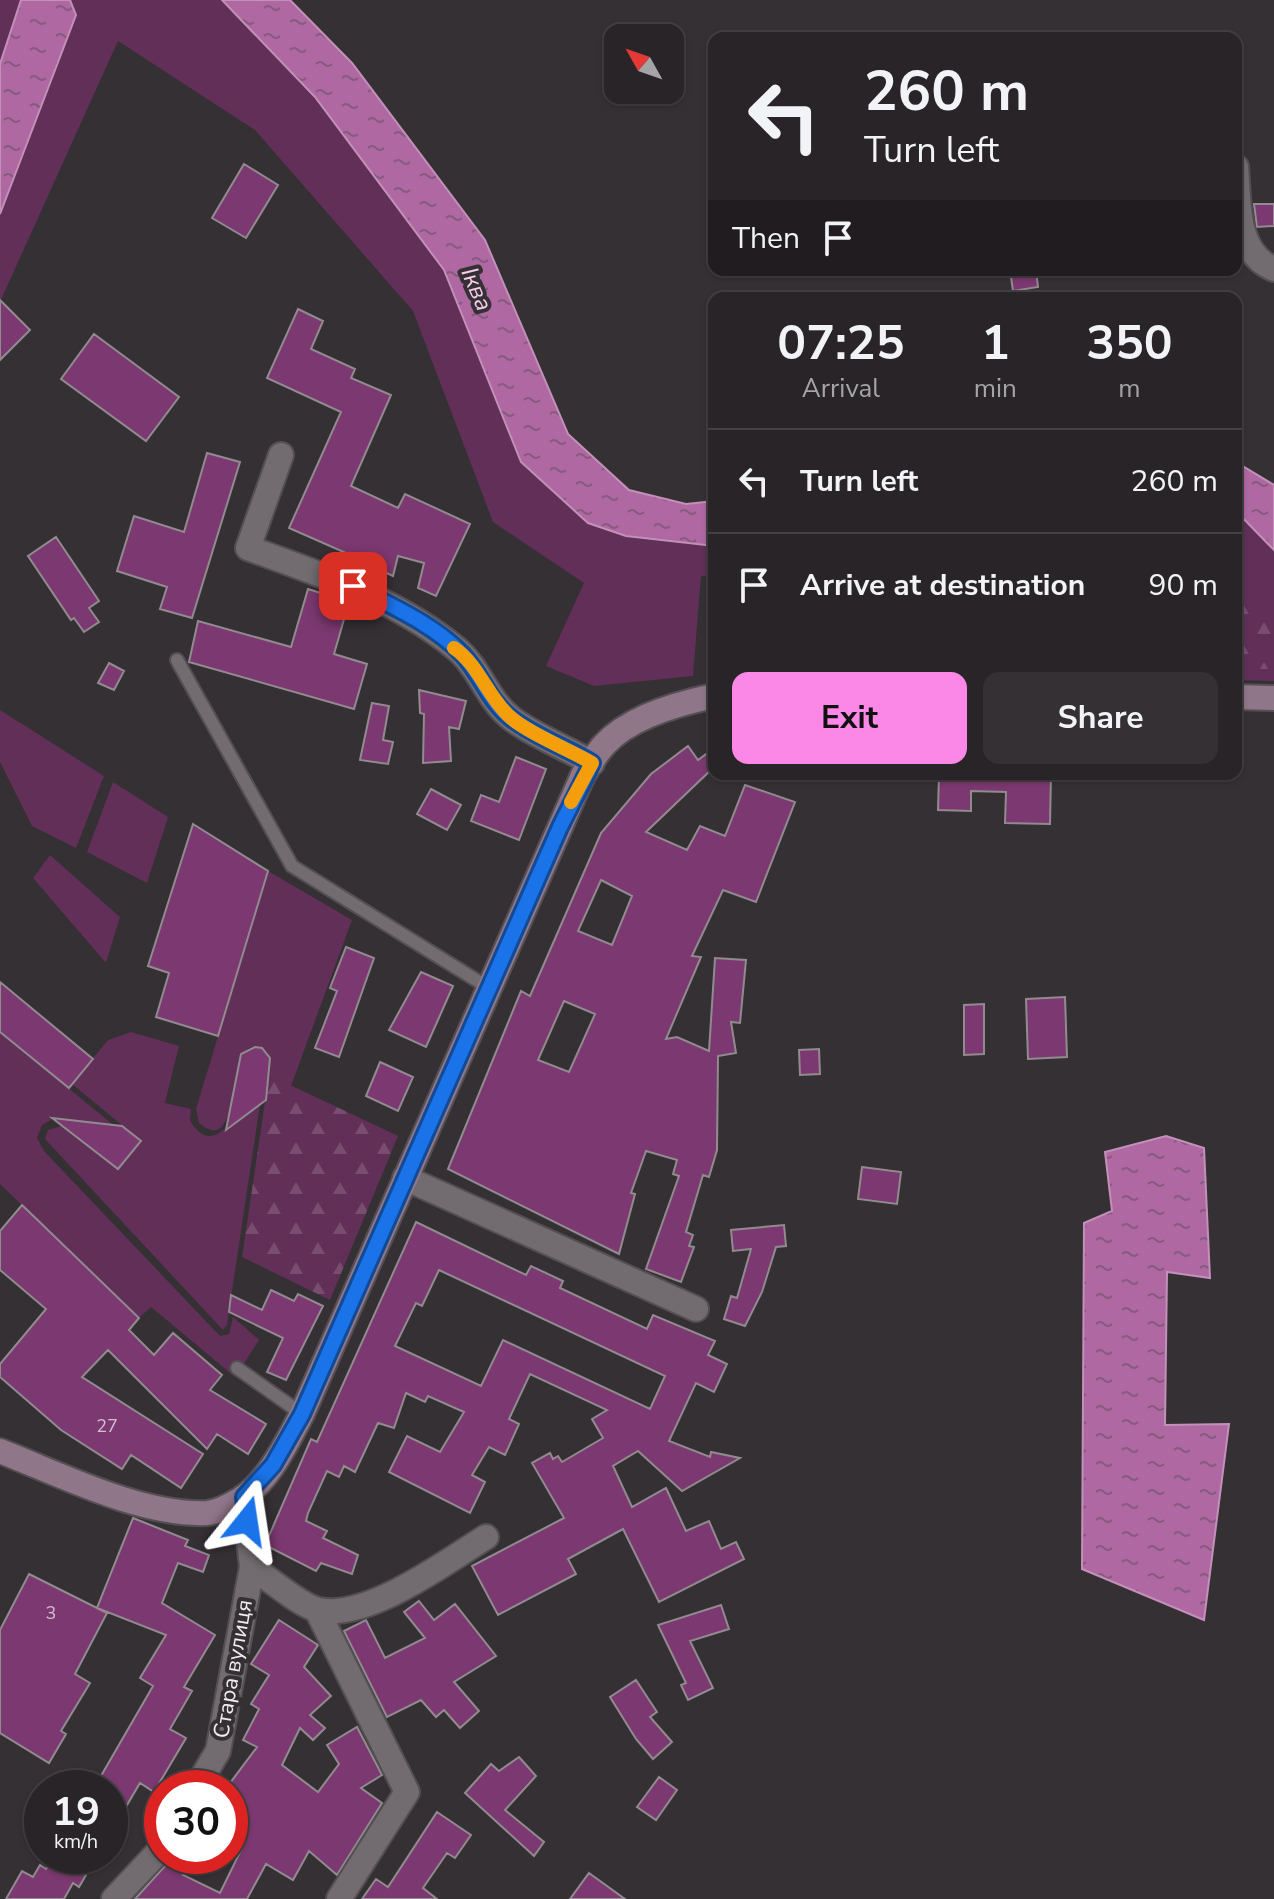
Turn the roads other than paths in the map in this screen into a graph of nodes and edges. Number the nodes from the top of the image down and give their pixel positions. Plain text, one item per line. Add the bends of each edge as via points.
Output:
1 (1242, 215) edge
2 (1274, 269) edge
3 (281, 455) dead end
4 (177, 660) dead end
5 (1242, 697) edge
6 (708, 698) edge
7 (1268, 698) edge
8 (592, 763) junction
9 (489, 988) junction
10 (405, 1178) junction
11 (696, 1309) dead end
12 (237, 1368) dead end
13 (302, 1414) junction
14 (0, 1451) edge
15 (244, 1497) junction
16 (486, 1537) dead end
17 (252, 1567) junction
18 (317, 1610) junction
19 (207, 1770) edge
20 (144, 1867) edge
21 (114, 1899) edge
22 (339, 1899) edge

1 - 2 street via 1245,239
3 - 8 street via 248,548 353,586 409,616 459,651 511,719
4 - 9 lane via 292,866
5 - 7 main road
6 - 8 main road via 623,729
8 - 9 main road
9 - 10 main road
10 - 11 street
10 - 13 main road
12 - 13 lane
13 - 15 main road via 273,1465
14 - 15 main road via 89,1486 169,1509 216,1512
15 - 17 street, Стара вулиця
16 - 18 street via 371,1602
17 - 18 street
17 - 19 street, Стара вулиця via 218,1751
18 - 22 street via 407,1792
20 - 21 street

